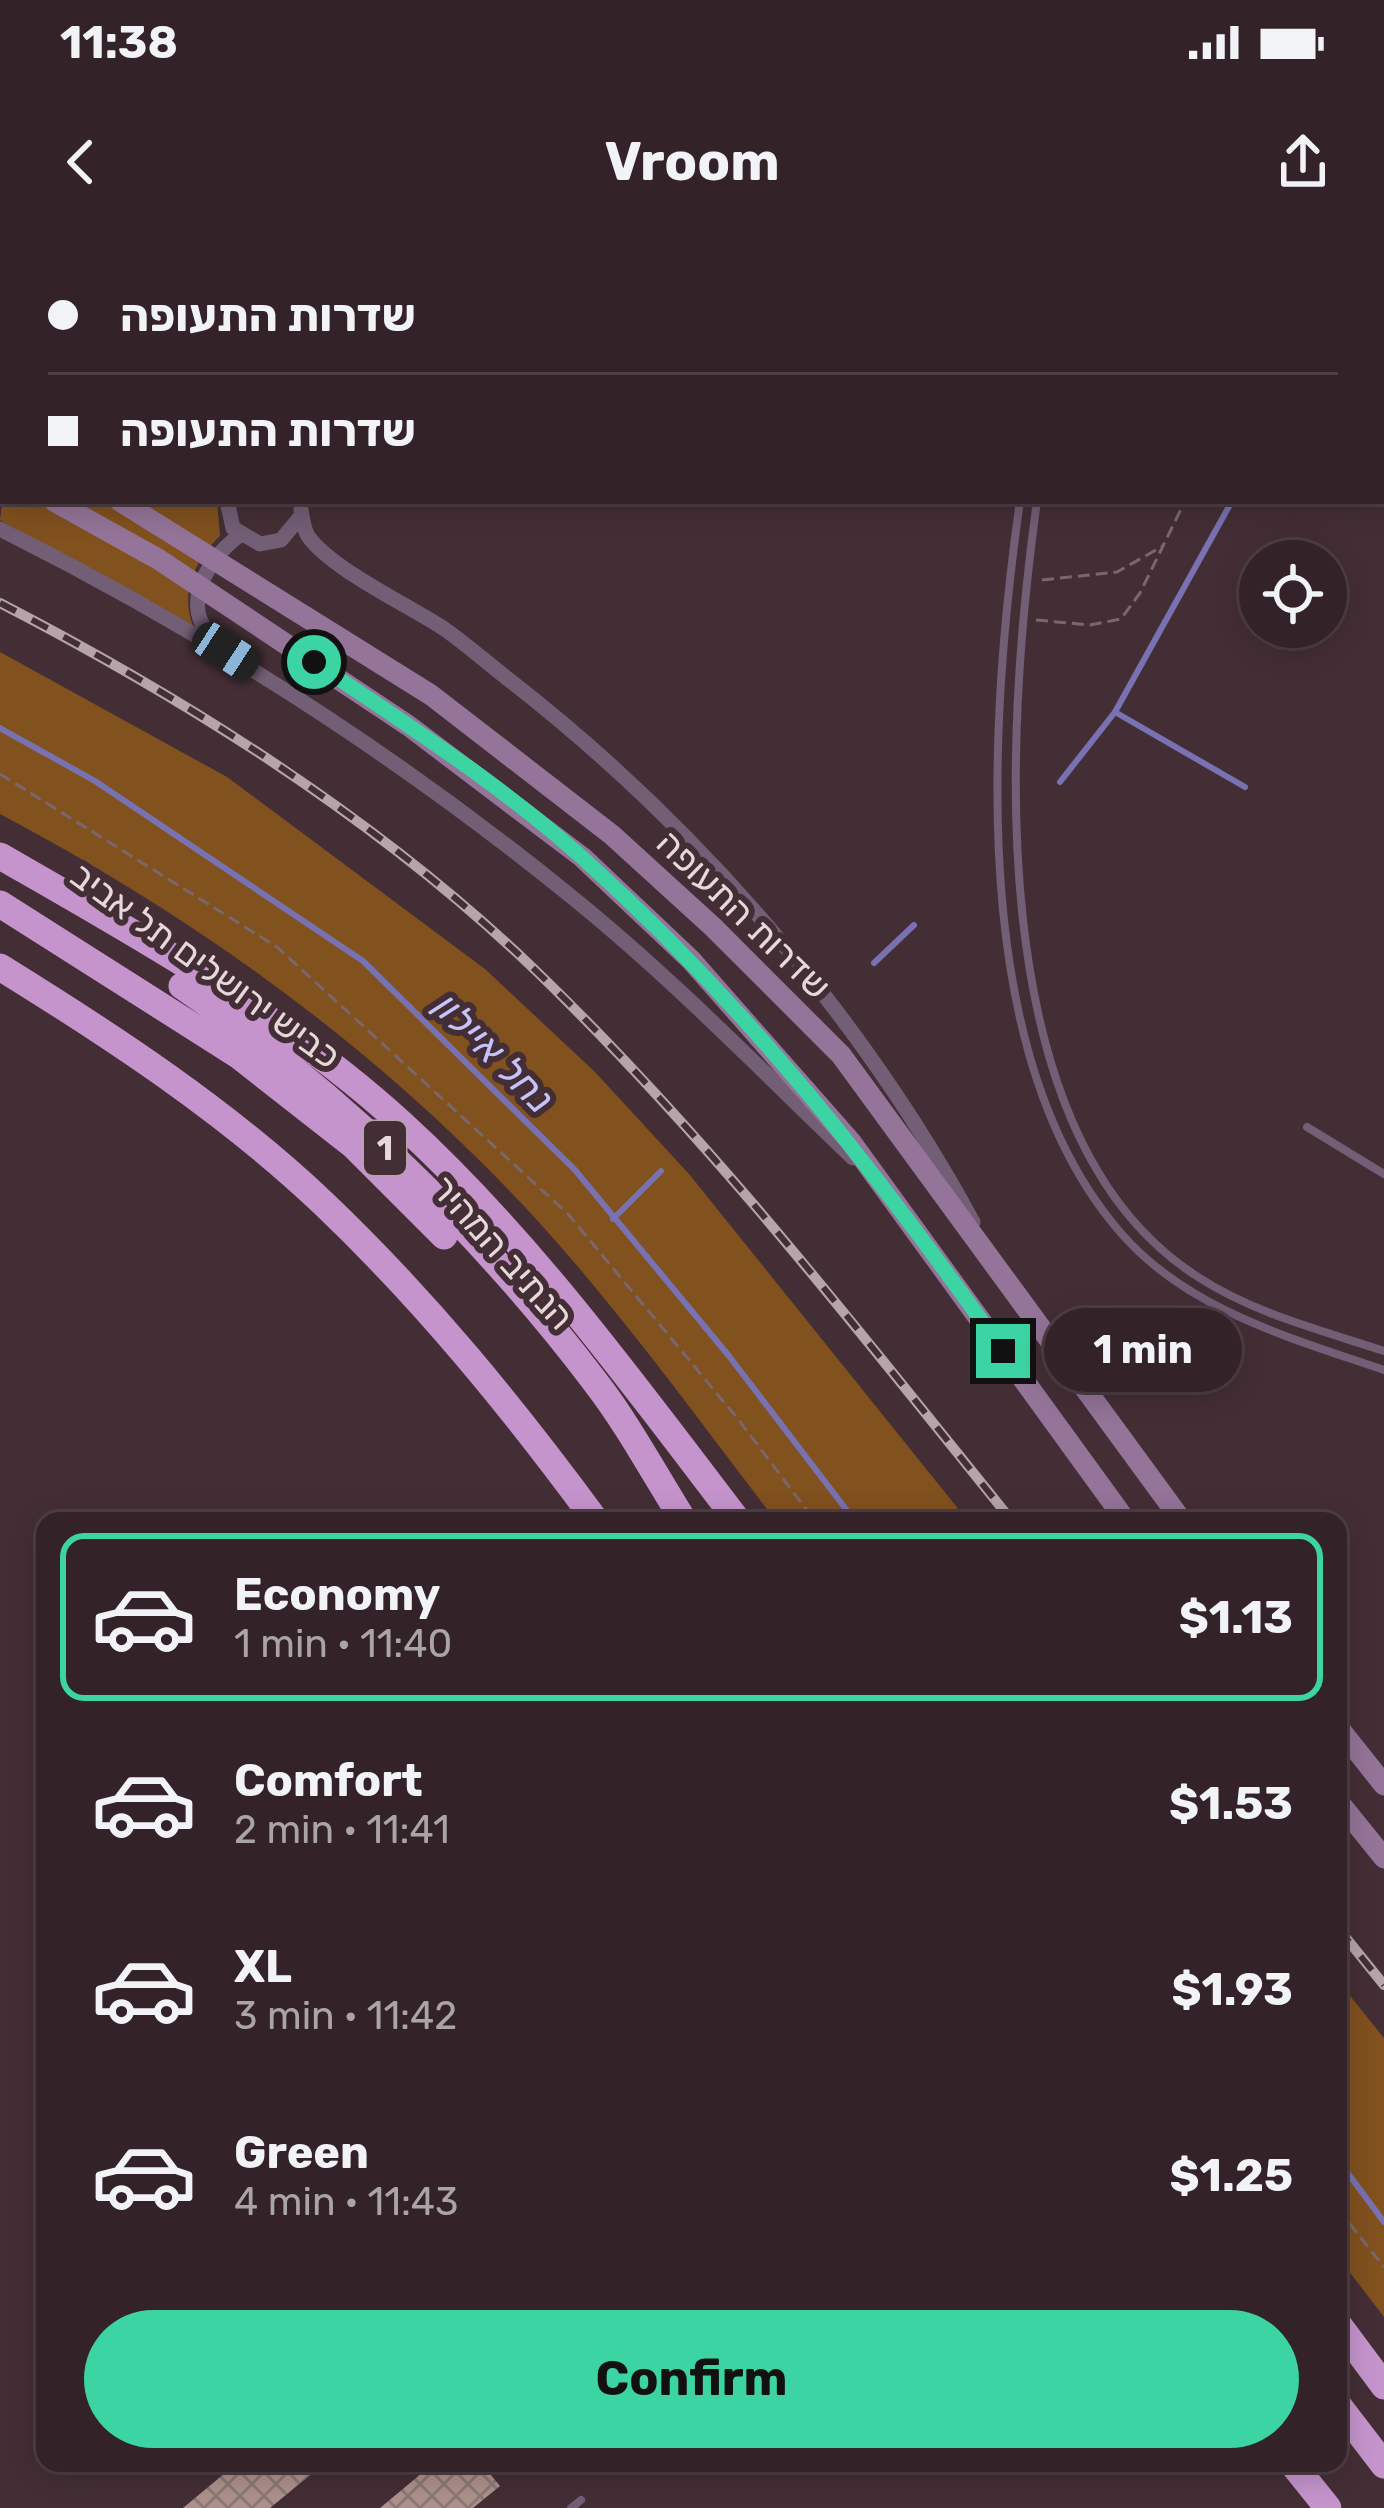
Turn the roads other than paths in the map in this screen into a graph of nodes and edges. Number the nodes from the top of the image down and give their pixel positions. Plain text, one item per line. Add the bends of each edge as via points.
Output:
1 (959, 240) edge
2 (972, 240) edge
3 (59, 504) edge
4 (125, 504) edge
5 (227, 504) edge
6 (1020, 504) edge
7 (1037, 504) edge
8 (301, 505) edge
9 (0, 529) edge
10 (240, 536) junction
11 (226, 651) junction
12 (0, 858) edge
13 (0, 904) edge
14 (0, 967) edge
15 (1307, 1127) dead end
16 (1384, 1174) edge
17 (885, 1188) junction
18 (992, 1256) junction
19 (1384, 1351) edge
20 (1384, 1370) edge
21 (589, 1512) edge
22 (675, 1512) edge
23 (676, 1512) edge
24 (731, 1512) edge
25 (1119, 1512) edge
26 (1176, 1512) edge
27 (1347, 1738) edge
28 (1384, 1785) edge
29 (1347, 1812) edge
30 (1384, 1858) edge
31 (1347, 2336) edge
32 (1384, 2386) edge
33 (1347, 2417) edge
34 (1384, 2464) edge
35 (1299, 2472) edge
36 (581, 2500) dead end
37 (571, 2508) edge
38 (1325, 2508) edge

1 - 2 street
3 - 17 main road, שדרות התעופה via 249,618 582,857 806,1084
4 - 18 main road, שדרות התעופה via 431,695 659,876 841,1055
5 - 10 street
6 - 20 lane via 996,770 1002,893 1022,1031 1065,1145 1120,1233 1182,1285 1251,1325
7 - 19 lane via 1014,771 1019,893 1039,1019 1082,1140 1136,1222 1195,1276 1259,1310
8 - 10 street via 297,525 281,540 260,544
8 - 18 street via 310,539 521,689 642,796 766,926 925,1132
9 - 11 street
10 - 11 street via 209,564 199,599 205,631
11 - 17 street via 574,898
12 - 23 highway, כביש ירושלים תל אביב / 1 via 250,1033 375,1138 597,1384
12 - 24 highway via 129,929 269,1021 401,1123 505,1230
13 - 22 highway, הנתיב המהיר / 1 via 238,1055 354,1146 462,1253
14 - 21 highway, 1 via 204,1103 321,1201 422,1303
15 - 16 lane
17 - 25 main road, שדרות התעופה
18 - 26 main road, שדרות התעופה
27 - 28 main road
29 - 30 main road
31 - 32 highway
33 - 34 highway
35 - 38 highway
36 - 37 lane

